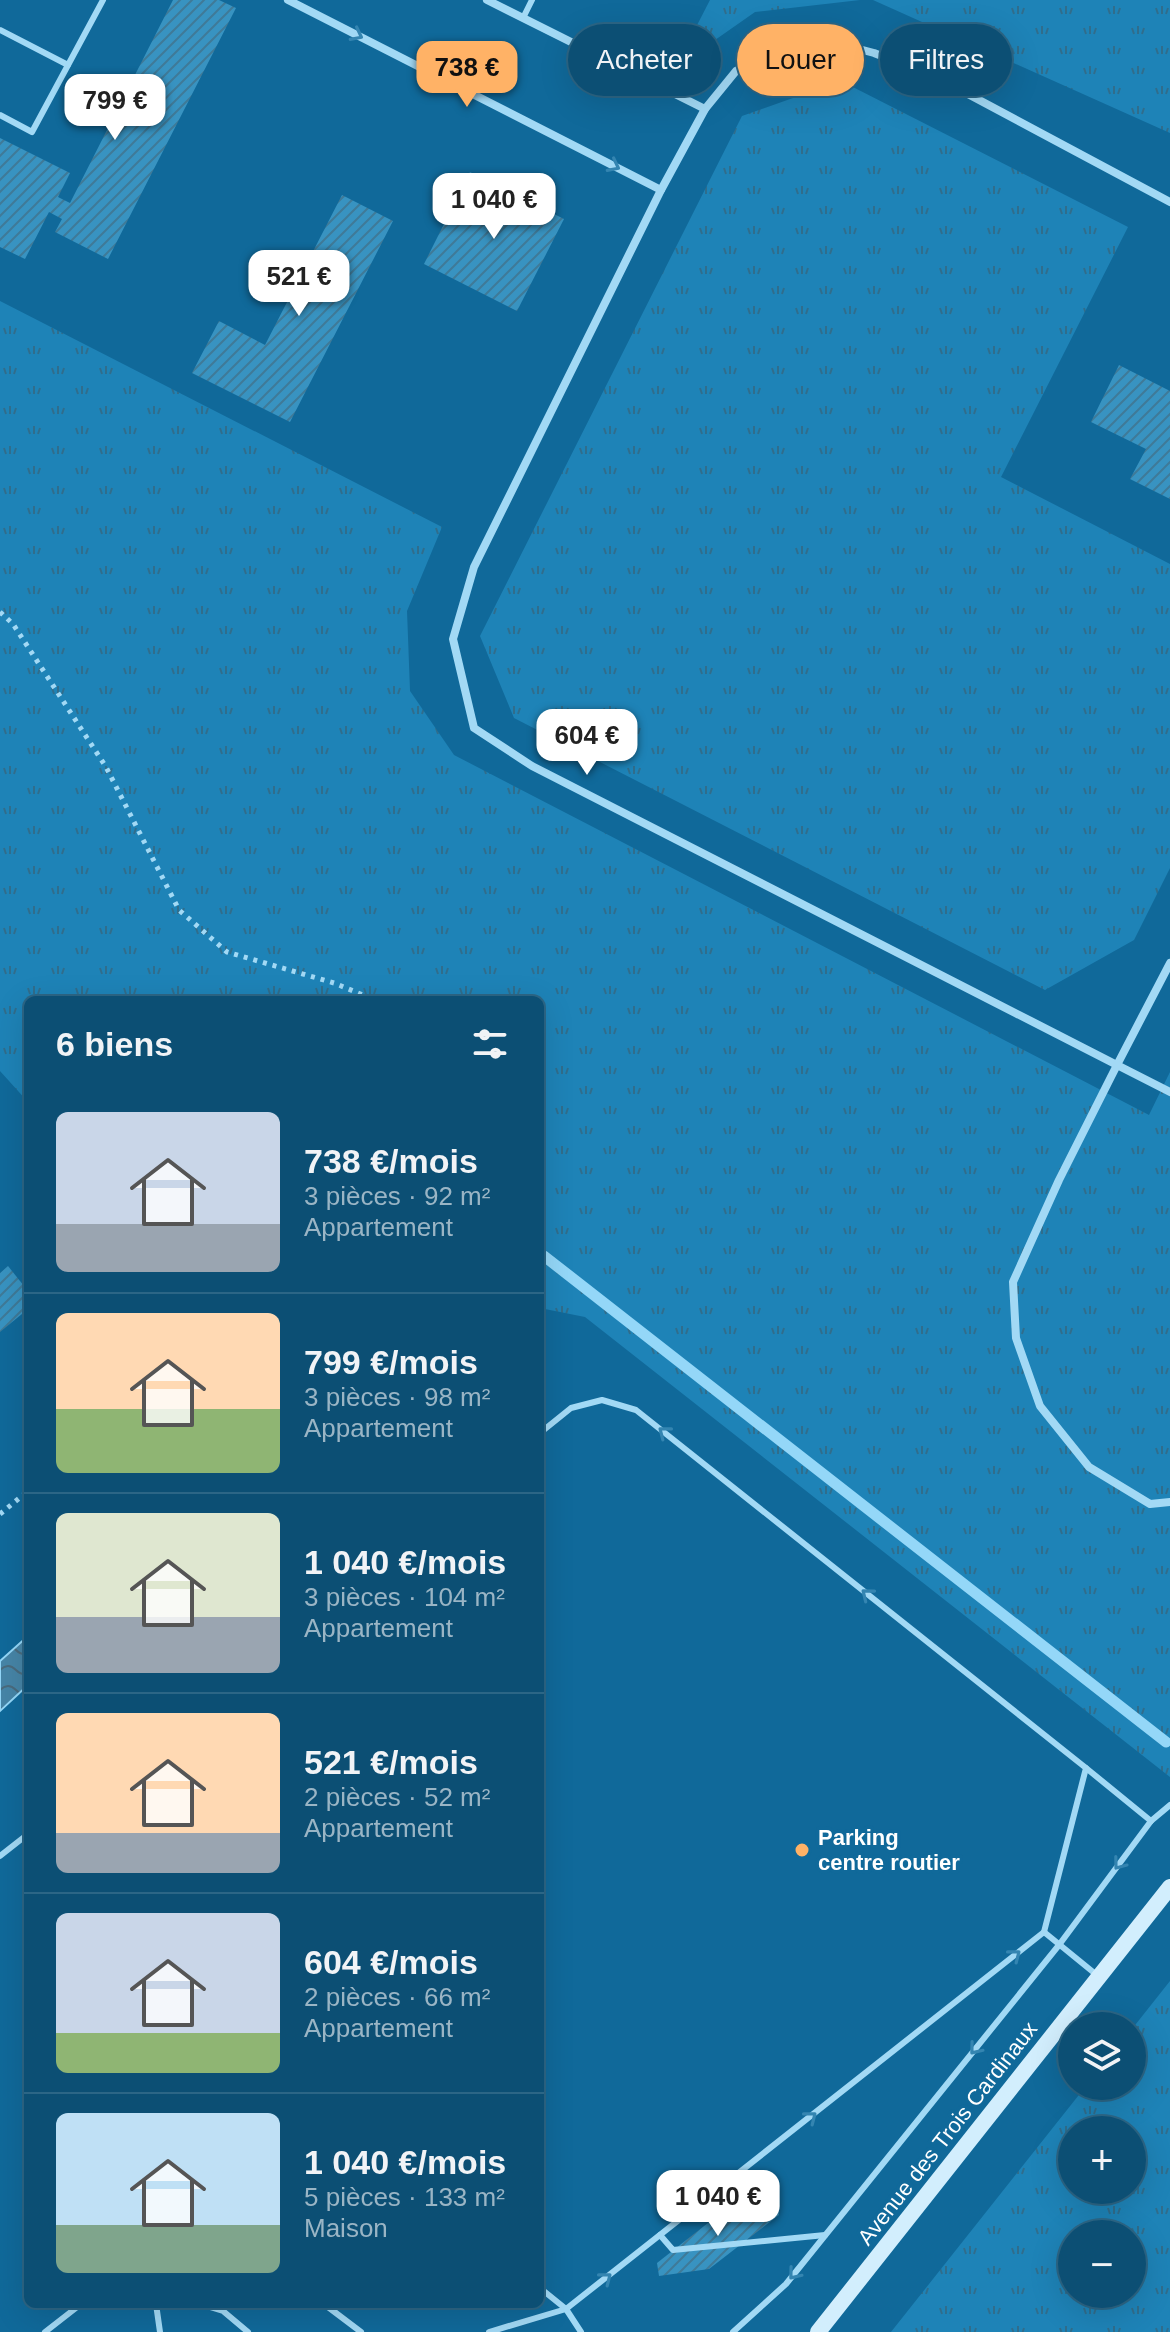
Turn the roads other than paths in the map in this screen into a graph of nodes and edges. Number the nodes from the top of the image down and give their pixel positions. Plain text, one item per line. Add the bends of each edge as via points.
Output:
1 (103, 0) edge
2 (288, 0) edge
3 (487, 0) edge
4 (532, 0) edge
5 (523, 18) junction
6 (0, 30) edge
7 (68, 65) junction
8 (705, 109) junction
9 (0, 115) edge
10 (661, 190) junction
11 (1170, 202) edge
12 (1170, 963) edge
13 (1117, 1065) junction
14 (1170, 1092) edge
15 (544, 1430) edge
16 (1170, 1502) edge
17 (1086, 1768) junction
18 (1170, 1805) edge
19 (1151, 1821) junction
20 (24, 1837) edge
21 (0, 1856) edge
22 (1170, 1887) edge
23 (1044, 1932) junction
24 (1059, 1945) junction
25 (1098, 1977) junction
26 (660, 2235) junction
27 (825, 2235) junction
28 (544, 2291) edge
29 (76, 2308) edge
30 (157, 2308) edge
31 (213, 2308) edge
32 (329, 2308) edge
33 (566, 2309) junction
34 (45, 2332) edge
35 (160, 2332) edge
36 (248, 2332) edge
37 (361, 2332) edge
38 (489, 2332) edge
39 (581, 2332) edge
40 (733, 2332) edge
41 (818, 2332) edge

1 - 7 lane
2 -> 10 street
3 - 5 street
4 - 5 lane
5 - 8 street
6 - 7 lane
7 - 9 lane via 32,132
8 - 10 street
8 - 11 street via 736,71 779,51 825,40 936,77
10 - 13 street via 474,567 453,639 474,728 532,766
12 - 13 street
13 - 14 street
13 - 16 street via 1013,1282 1016,1338 1040,1406 1089,1467 1150,1504
17 -> 15 lane via 636,1410 602,1400 571,1408
17 - 19 lane
17 - 23 lane
18 - 19 lane
19 -> 24 lane
20 - 21 lane
22 - 25 main road, Avenue des Trois Cardinaux
23 - 24 lane
26 -> 23 lane
24 - 25 lane
24 -> 27 lane
25 - 41 main road, Avenue des Trois Cardinaux
26 - 27 lane via 673,2250
33 -> 26 lane
27 -> 40 lane via 786,2284
28 - 33 lane
29 - 34 lane
30 - 35 lane
31 - 36 lane
32 - 37 lane
33 - 38 lane
33 - 39 lane

